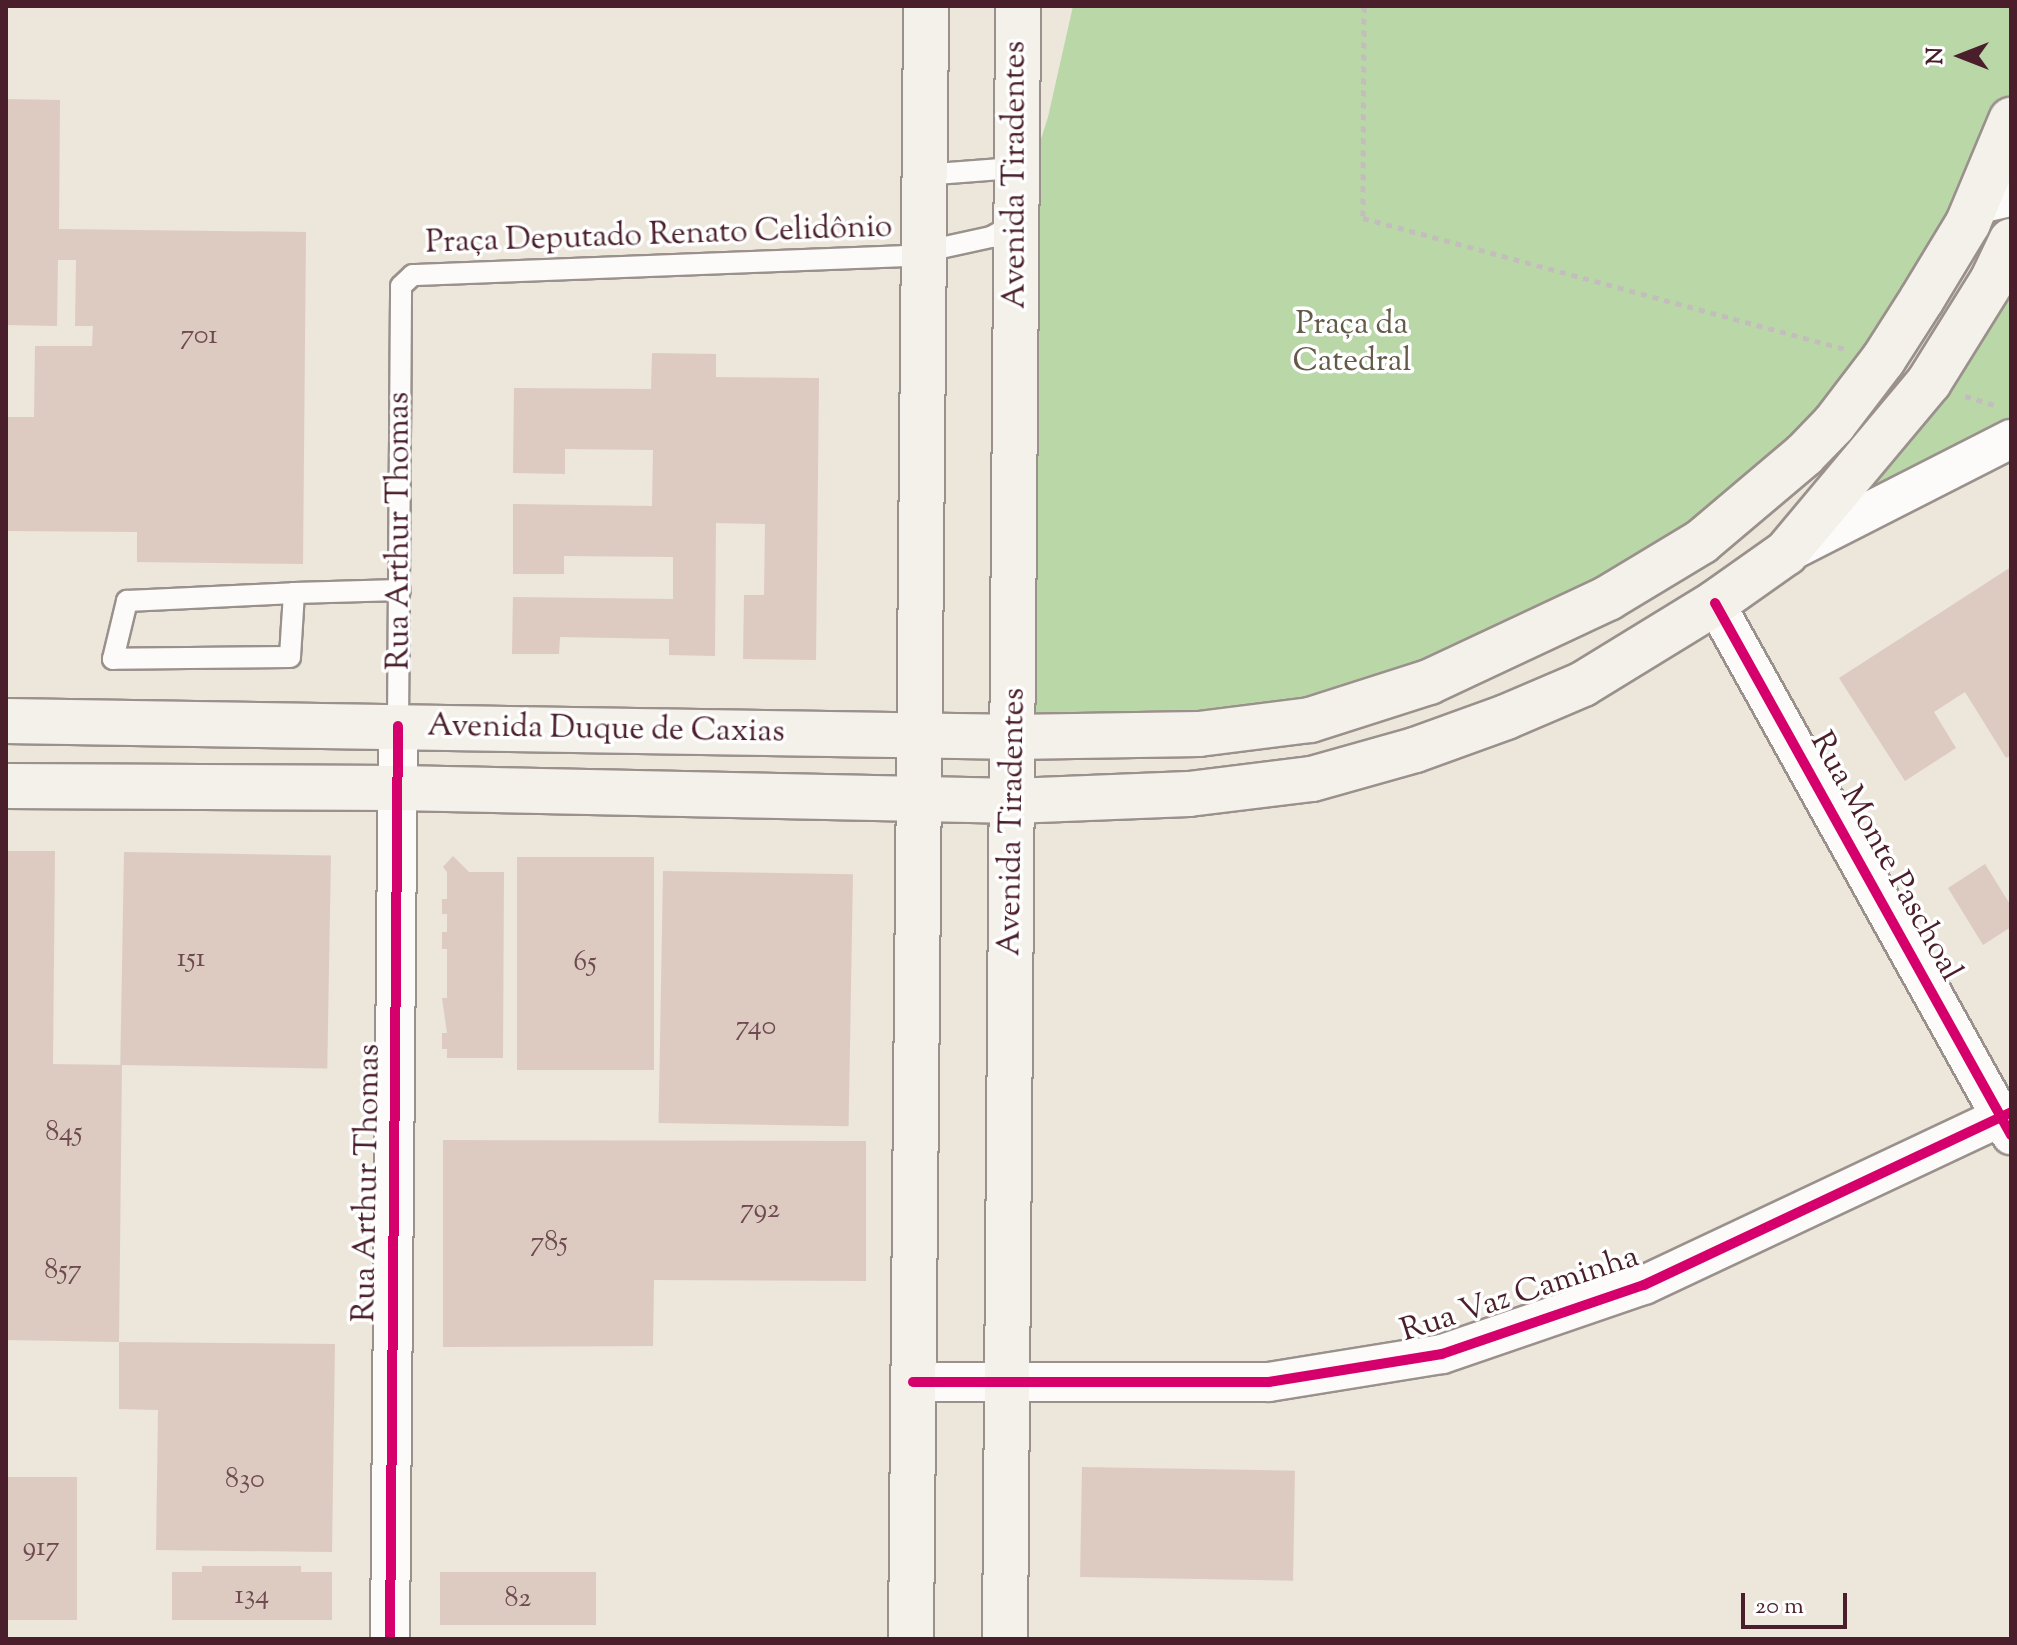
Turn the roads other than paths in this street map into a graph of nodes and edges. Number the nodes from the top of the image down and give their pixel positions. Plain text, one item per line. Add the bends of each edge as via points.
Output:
1 (926, 6) edge
2 (1018, 6) edge
3 (2011, 120) edge
4 (1014, 168) junction
5 (923, 175) junction
6 (1993, 201) edge
7 (1014, 224) junction
8 (2011, 241) edge
9 (924, 253) junction
10 (401, 286) joint
11 (2011, 439) edge
12 (1786, 553) junction
13 (400, 590) junction
14 (294, 593) junction
15 (1608, 598) junction
16 (1715, 603) junction
17 (1429, 682) junction
18 (6, 721) edge
19 (132, 723) junction
20 (398, 726) junction
21 (591, 730) junction
22 (918, 735) junction
23 (1013, 737) junction
24 (1312, 779) junction
25 (10, 786) edge
26 (397, 788) junction
27 (694, 793) junction
28 (917, 798) junction
29 (1013, 801) junction
30 (2008, 1122) edge
31 (913, 1382) junction
32 (1007, 1383) junction
33 (390, 1639) edge
34 (911, 1639) edge
35 (1005, 1639) edge

1 - 5 main road
2 - 4 main road, Avenida Tiradentes
3 - 6 main road
4 - 5 lane
4 - 7 main road, Avenida Tiradentes
5 - 9 main road
6 - 15 main road via 1883,360 1804,455 1701,542
7 - 9 lane, Praça Deputado Renato Celidônio via 991,237
7 - 23 main road, Avenida Tiradentes
8 - 12 main road, Avenida Duque de Caxias via 1929,382
9 - 10 lane, Praça Deputado Renato Celidônio via 450,272 413,275
9 - 22 main road
10 - 13 lane, Rua Arthur Thomas
11 - 12 street
12 - 16 main road, Avenida Duque de Caxias
13 - 14 lane
13 - 20 lane, Rua Arthur Thomas
14 - 14 lane via 127,601 113,659 290,657
15 - 16 main road
15 - 17 main road
16 - 24 main road, Avenida Duque de Caxias via 1583,684 1415,750
16 - 30 street, Rua Monte Paschoal
17 - 23 main road, Avenida Duque de Caxias via 1310,720 1199,734
17 - 24 main road
18 - 19 main road, Avenida Duque de Caxias
19 - 20 main road, Avenida Duque de Caxias
19 - 25 main road
20 - 21 main road, Avenida Duque de Caxias
20 - 26 street, Rua Arthur Thomas
21 - 22 main road, Avenida Duque de Caxias
21 - 27 main road
22 - 23 main road, Avenida Duque de Caxias
22 - 28 main road
23 - 29 main road, Avenida Tiradentes
24 - 29 main road, Avenida Duque de Caxias via 1189,794
25 - 26 main road, Avenida Duque de Caxias
26 - 27 main road, Avenida Duque de Caxias
26 - 33 street, Rua Arthur Thomas
27 - 28 main road, Avenida Duque de Caxias
28 - 29 main road, Avenida Duque de Caxias
28 - 31 main road
29 - 32 main road, Avenida Tiradentes
30 - 32 street, Rua Vaz Caminha via 1644,1285 1442,1354 1269,1382
31 - 32 street, Rua Vaz Caminha
31 - 34 main road
32 - 35 main road, Avenida Tiradentes

